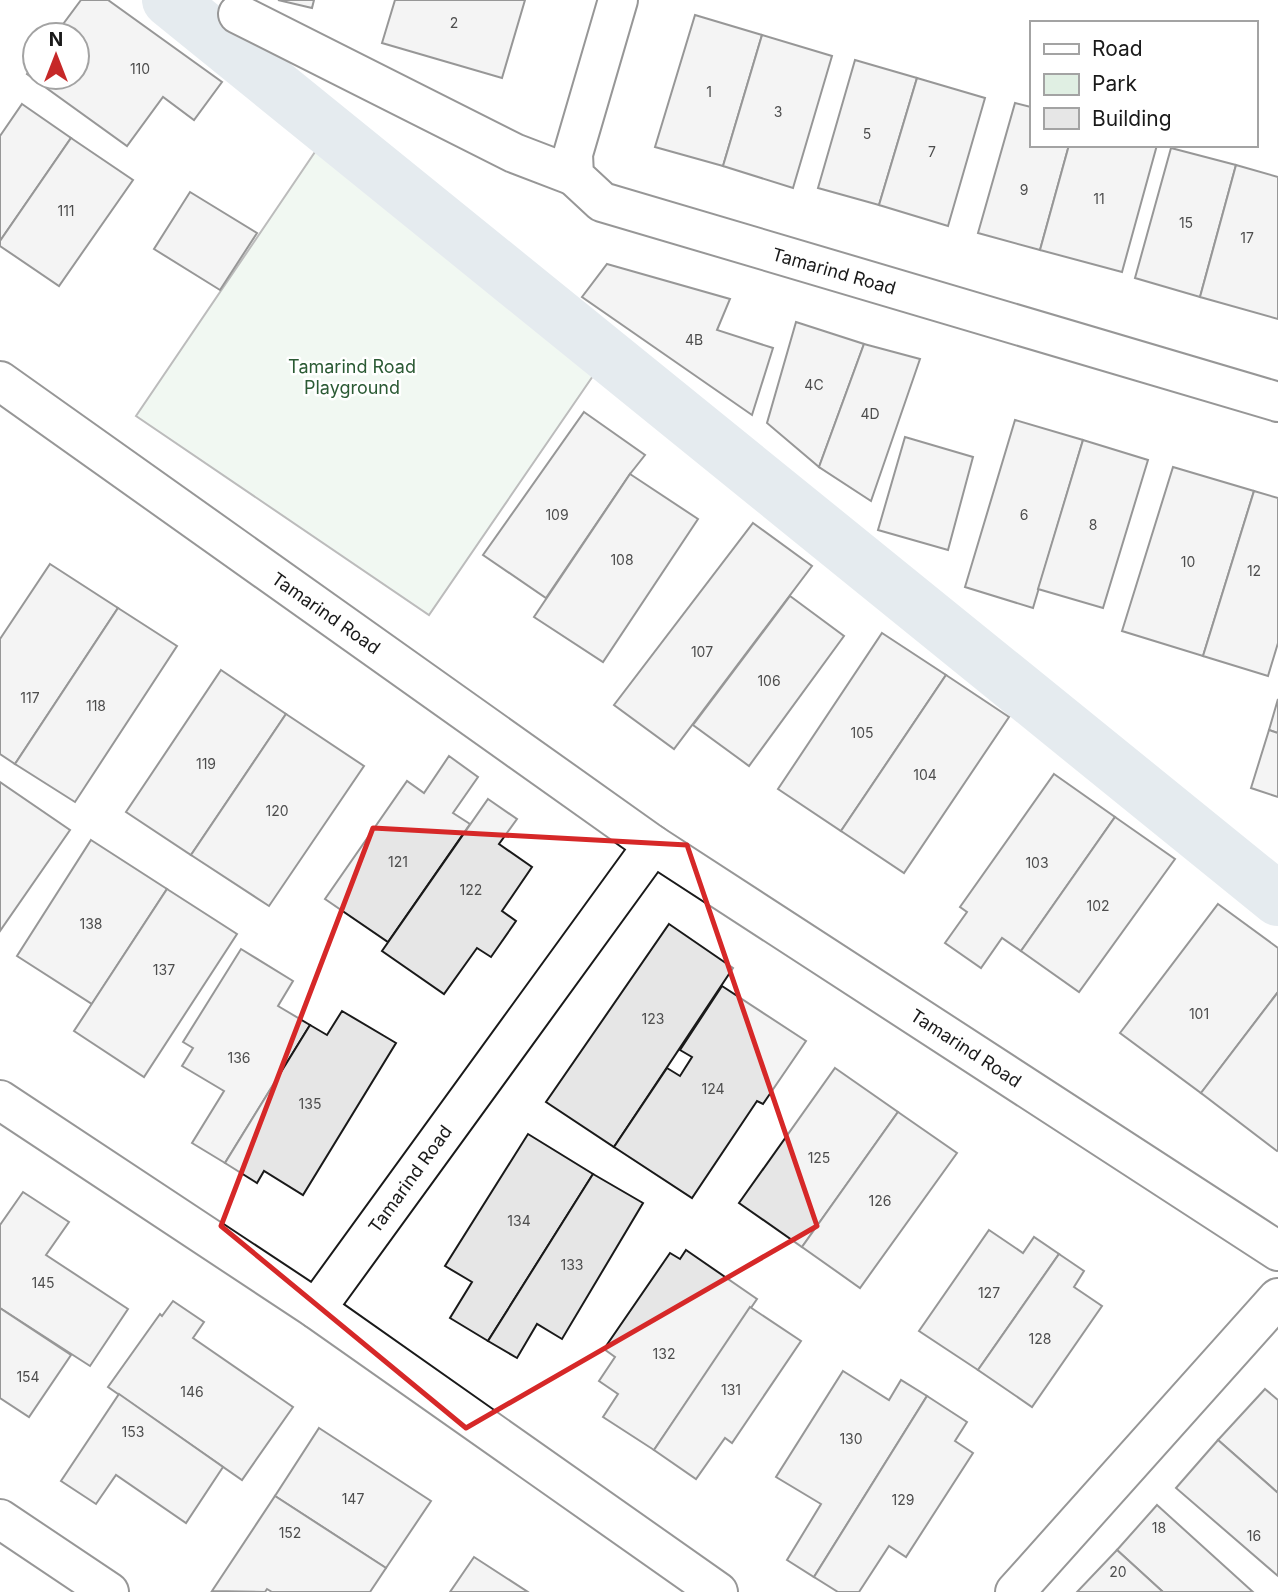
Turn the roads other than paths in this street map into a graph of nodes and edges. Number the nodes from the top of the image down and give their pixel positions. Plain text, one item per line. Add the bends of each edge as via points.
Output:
1 (618, 0) edge
2 (238, 13) dead end
3 (574, 176) junction
4 (0, 381) edge
5 (1278, 402) edge
6 (653, 845) junction
7 (0, 1100) edge
8 (1278, 1251) edge
9 (1278, 1298) edge
10 (316, 1309) junction
11 (0, 1519) edge
12 (109, 1592) edge
13 (718, 1592) edge
14 (1015, 1592) edge

1 - 3 street via 573,154
2 - 3 street via 514,153
3 - 5 street, Tamarind Road via 602,202
4 - 6 street, Tamarind Road
6 - 8 street, Tamarind Road
6 - 10 street, Tamarind Road
7 - 10 street
9 - 14 street
10 - 13 street
11 - 12 street

